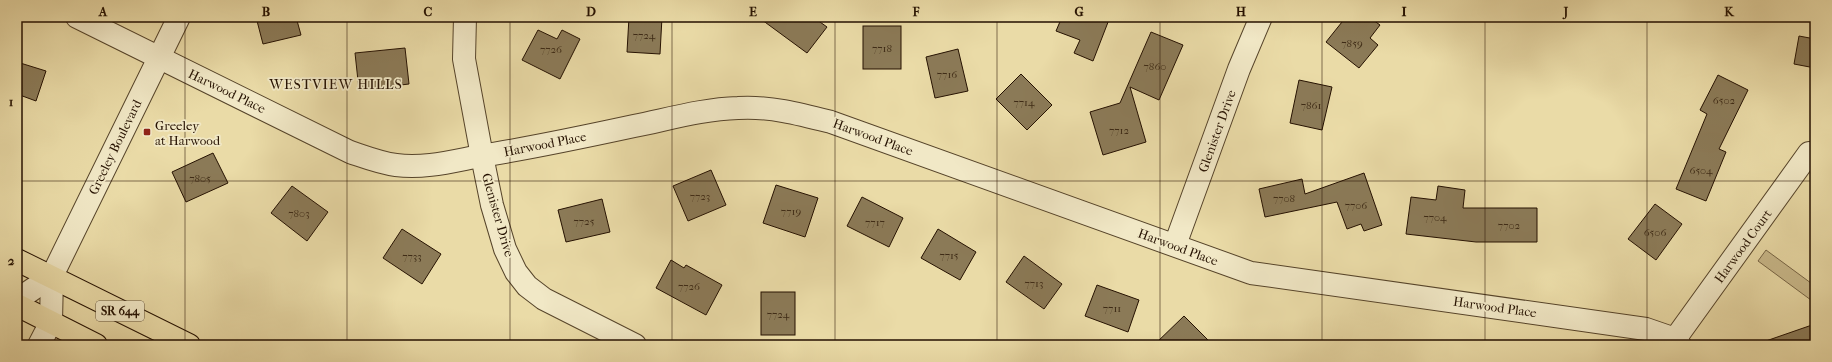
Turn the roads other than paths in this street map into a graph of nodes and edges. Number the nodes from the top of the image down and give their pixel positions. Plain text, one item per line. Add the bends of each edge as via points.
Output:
1 (77, 17) edge
2 (179, 17) edge
3 (465, 17) edge
4 (1260, 17) edge
5 (159, 58) junction
6 (1810, 153) dead end
7 (482, 156) junction
8 (1175, 245) junction
9 (17, 260) edge
10 (52, 276) junction
11 (17, 300) edge
12 (17, 304) edge
13 (50, 322) junction
14 (1677, 342) edge
15 (39, 345) edge
16 (96, 345) edge
17 (189, 345) edge
18 (635, 345) edge

1 - 5 street, Harwood Place
2 - 5 street, Greeley Boulevard
3 - 7 street, Glenister Drive via 464,59
4 - 8 street, Glenister Drive
5 - 7 street, Harwood Place via 371,160 420,166
5 - 10 street, Greeley Boulevard
6 - 14 street, Harwood Court
7 - 8 street, Harwood Place via 703,111 767,108 799,113 830,122
7 - 18 street, Glenister Drive via 492,205 505,249 516,272 527,286 544,299
8 - 14 street, Harwood Place via 1251,272 1646,328
9 - 10 main road, SR 644
10 - 11 street, Greeley Boulevard
10 - 13 street, Greeley Boulevard
10 - 17 main road, SR 644
12 - 13 main road
13 - 15 street, Greeley Boulevard
13 - 16 main road

